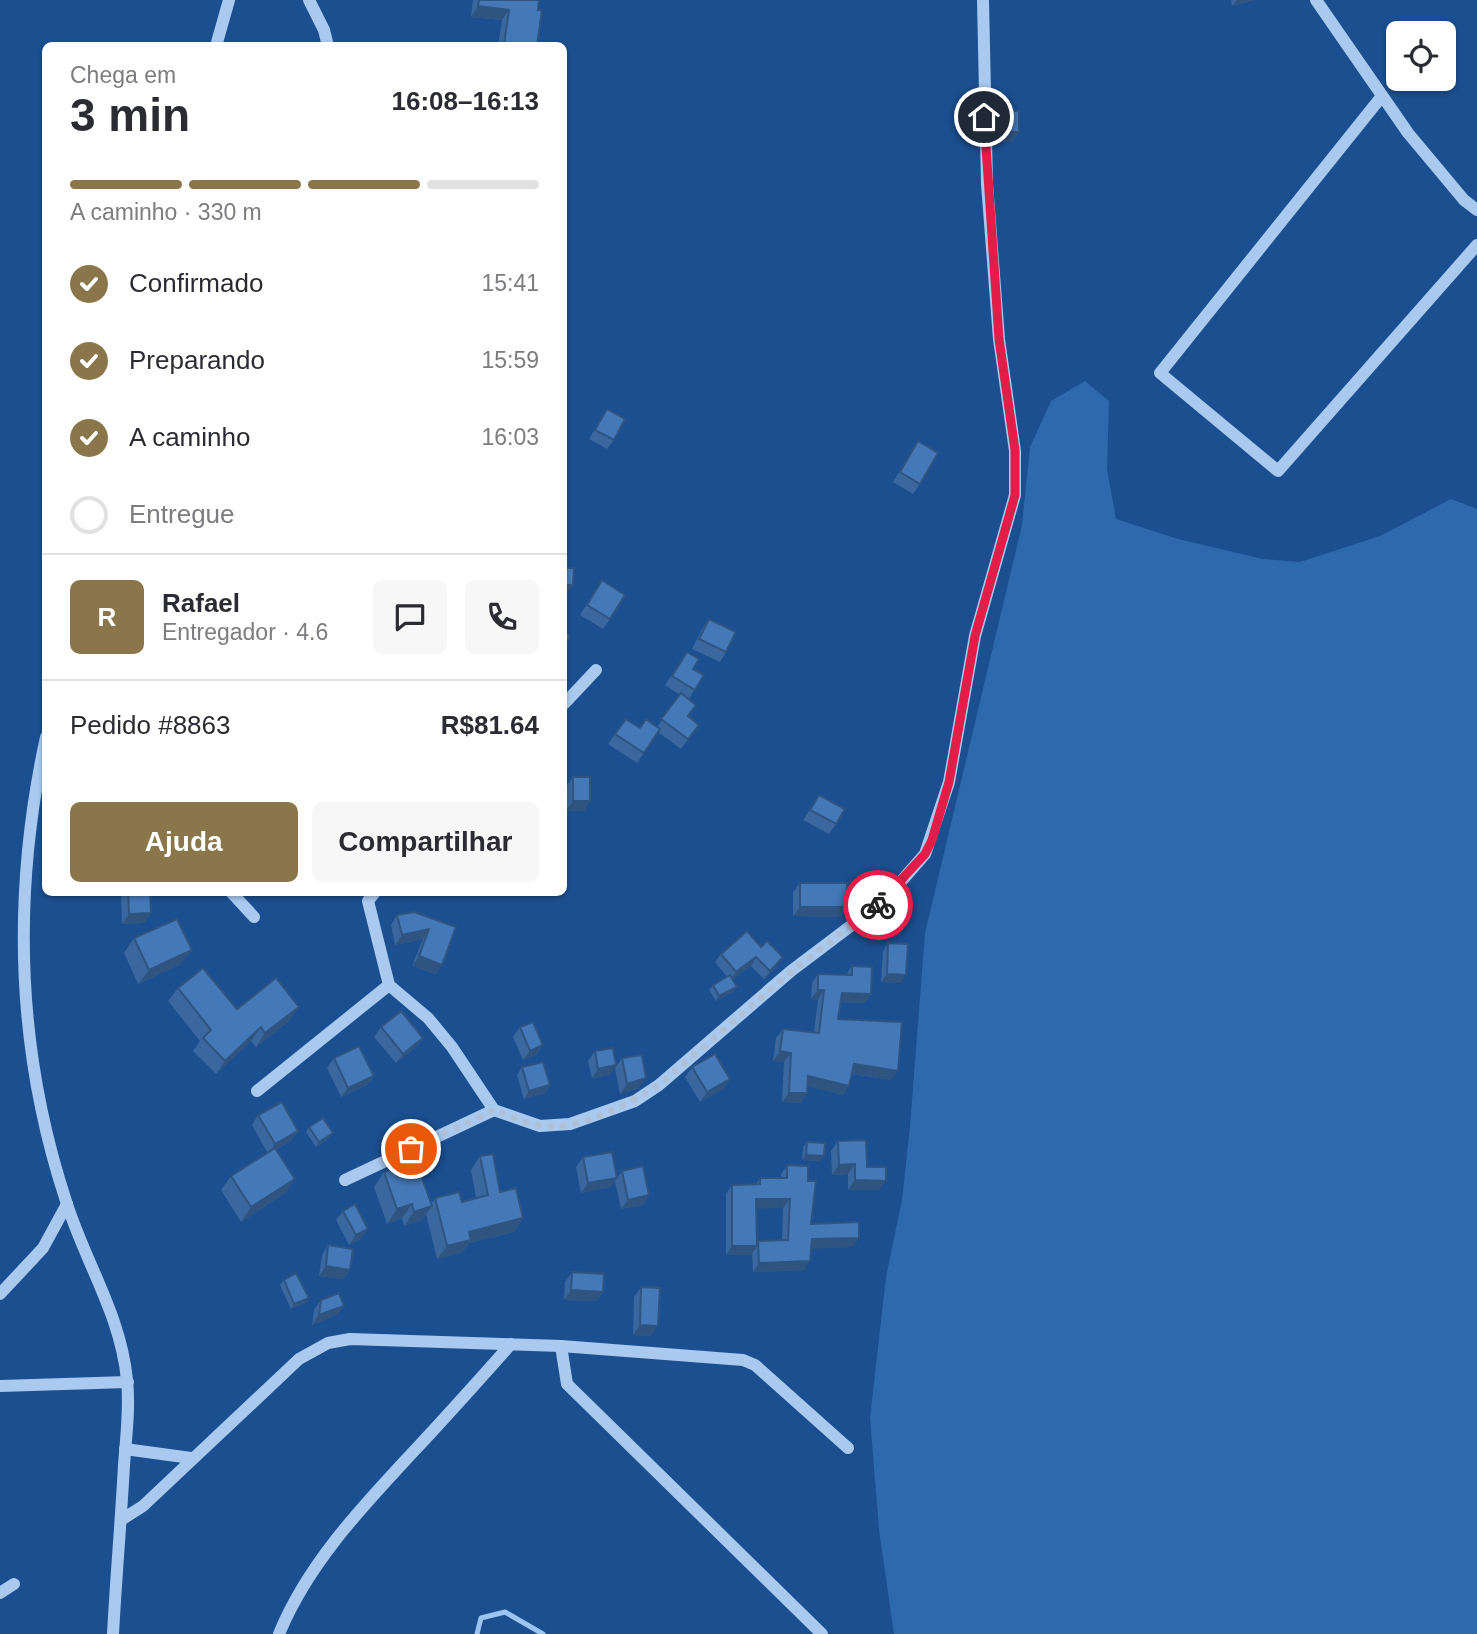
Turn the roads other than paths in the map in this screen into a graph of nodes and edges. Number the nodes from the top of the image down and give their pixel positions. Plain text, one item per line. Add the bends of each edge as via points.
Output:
1 (229, 0) edge
2 (309, 0) edge
3 (983, 0) edge
4 (1316, 0) edge
5 (217, 42) edge
6 (327, 42) edge
7 (1382, 96) junction
8 (1477, 210) edge
9 (1477, 245) edge
10 (596, 670) dead end
11 (567, 701) edge
12 (42, 756) edge
13 (235, 896) edge
14 (372, 896) edge
15 (254, 917) dead end
16 (388, 985) junction
17 (257, 1091) dead end
18 (494, 1110) junction
19 (345, 1180) dead end
20 (66, 1204) junction
21 (0, 1294) edge
22 (511, 1344) junction
23 (561, 1346) junction
24 (128, 1382) junction
25 (0, 1386) edge
26 (848, 1448) dead end
27 (125, 1449) junction
28 (191, 1458) junction
29 (121, 1520) junction
30 (14, 1584) dead end
31 (0, 1592) edge
32 (113, 1634) edge
33 (279, 1634) edge
34 (822, 1634) edge

1 - 5 street
2 - 6 street
3 - 18 street via 987,184 999,339 1015,450 1015,495 975,636 949,782 932,840 885,900 635,1101 570,1124 540,1126
4 - 7 street
7 - 8 street via 1408,134
7 - 9 street via 1160,373 1278,471
10 - 11 street
12 - 20 street via 25,864 24,998 43,1125
13 - 15 street
14 - 16 street via 369,901
16 - 17 street
16 - 18 street via 428,1018
18 - 19 street
20 - 21 street via 43,1248
20 - 24 street via 110,1303
22 - 23 street
22 - 28 street via 383,1338 328,1343 299,1359
22 - 33 street via 357,1514 301,1590
23 - 26 street via 743,1360 755,1365
23 - 34 street via 567,1384
24 - 25 street
24 - 27 street
27 - 28 street
27 - 29 street
28 - 29 street via 143,1506
29 - 32 street
30 - 31 street

